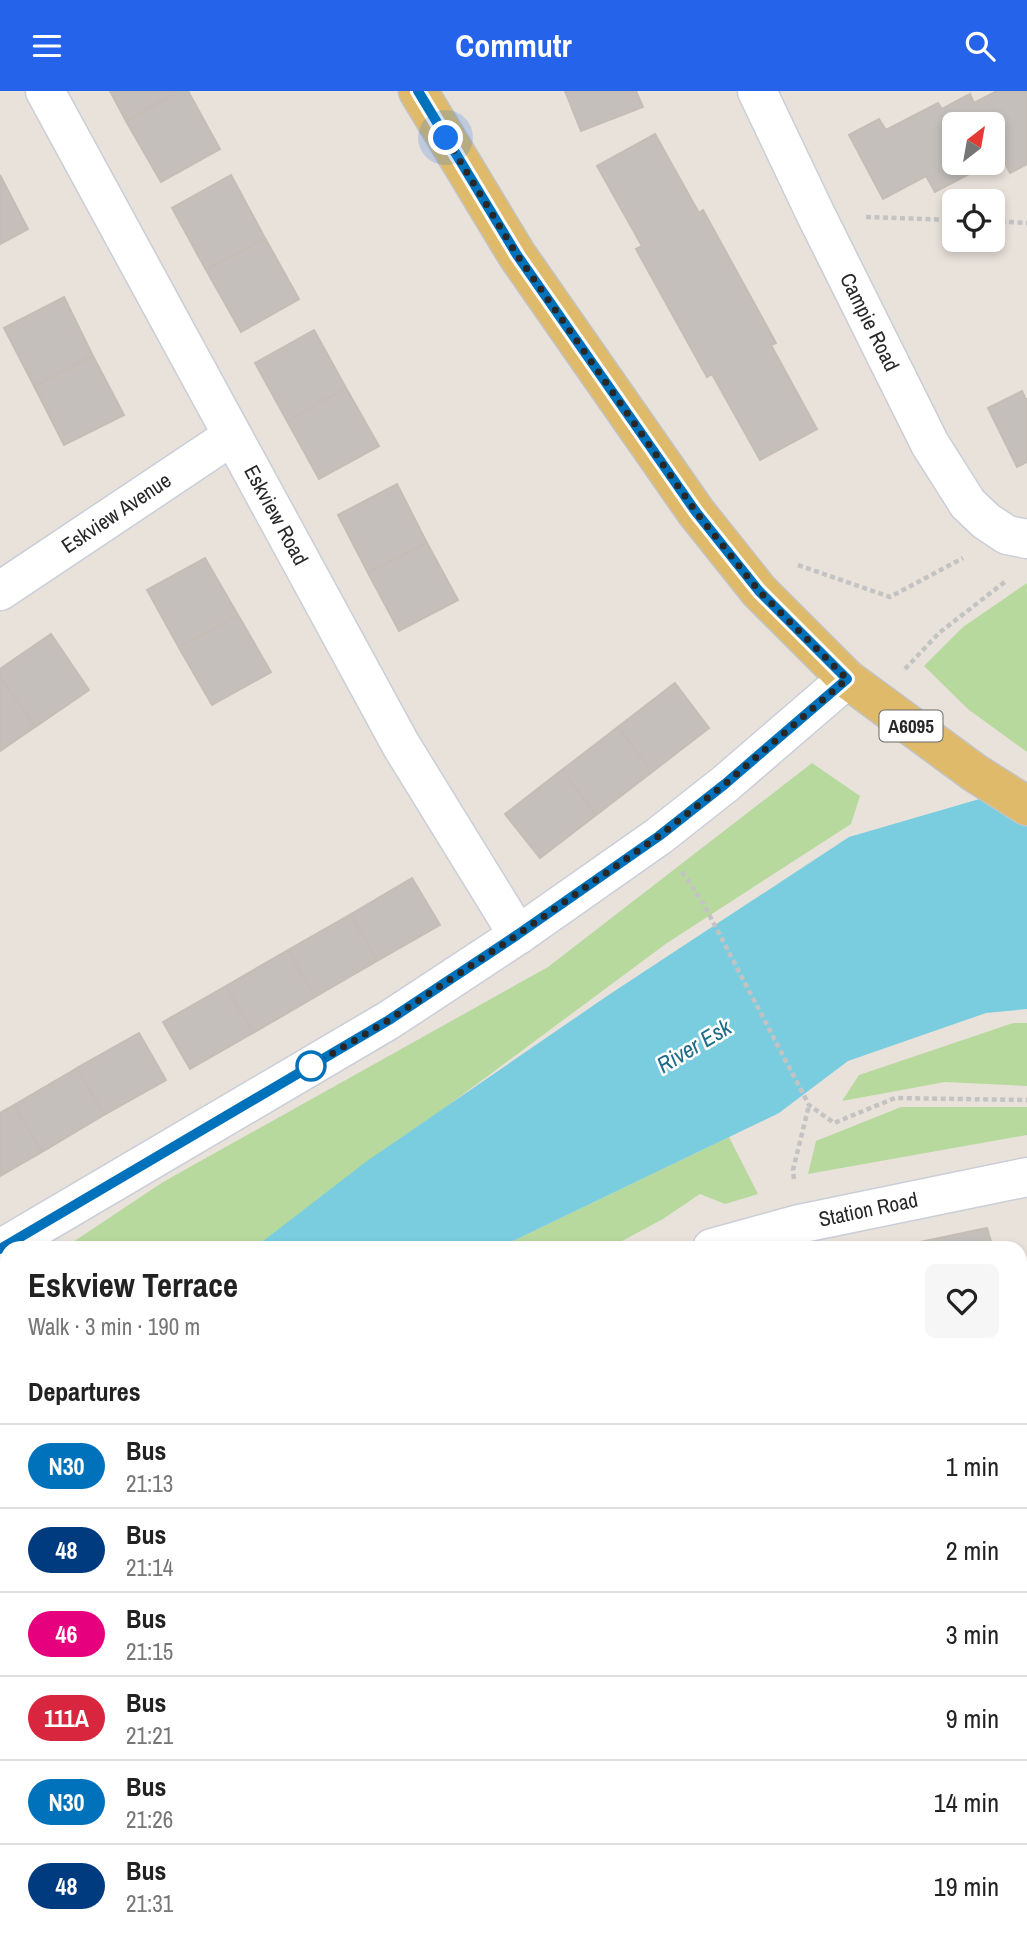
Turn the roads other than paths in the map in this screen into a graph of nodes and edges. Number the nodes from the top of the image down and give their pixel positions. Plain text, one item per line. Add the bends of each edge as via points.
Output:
1 (45, 91) edge
2 (418, 91) edge
3 (757, 91) edge
4 (232, 436) junction
5 (1017, 537) edge
6 (0, 591) edge
7 (847, 679) junction
8 (1027, 806) edge
9 (517, 935) junction
10 (1027, 1177) edge
11 (14, 1241) edge
12 (737, 1241) edge

1 - 4 street, Eskview Road
2 - 7 main road, A6095 via 517,255 696,512 759,591
3 - 5 street, Campie Road via 930,445 968,504 986,521
4 - 6 street, Eskview Avenue
4 - 9 street, Eskview Road via 401,745
7 - 8 main road, A6095
7 - 9 street via 659,836
9 - 11 street via 389,1020
10 - 12 street, Station Road

